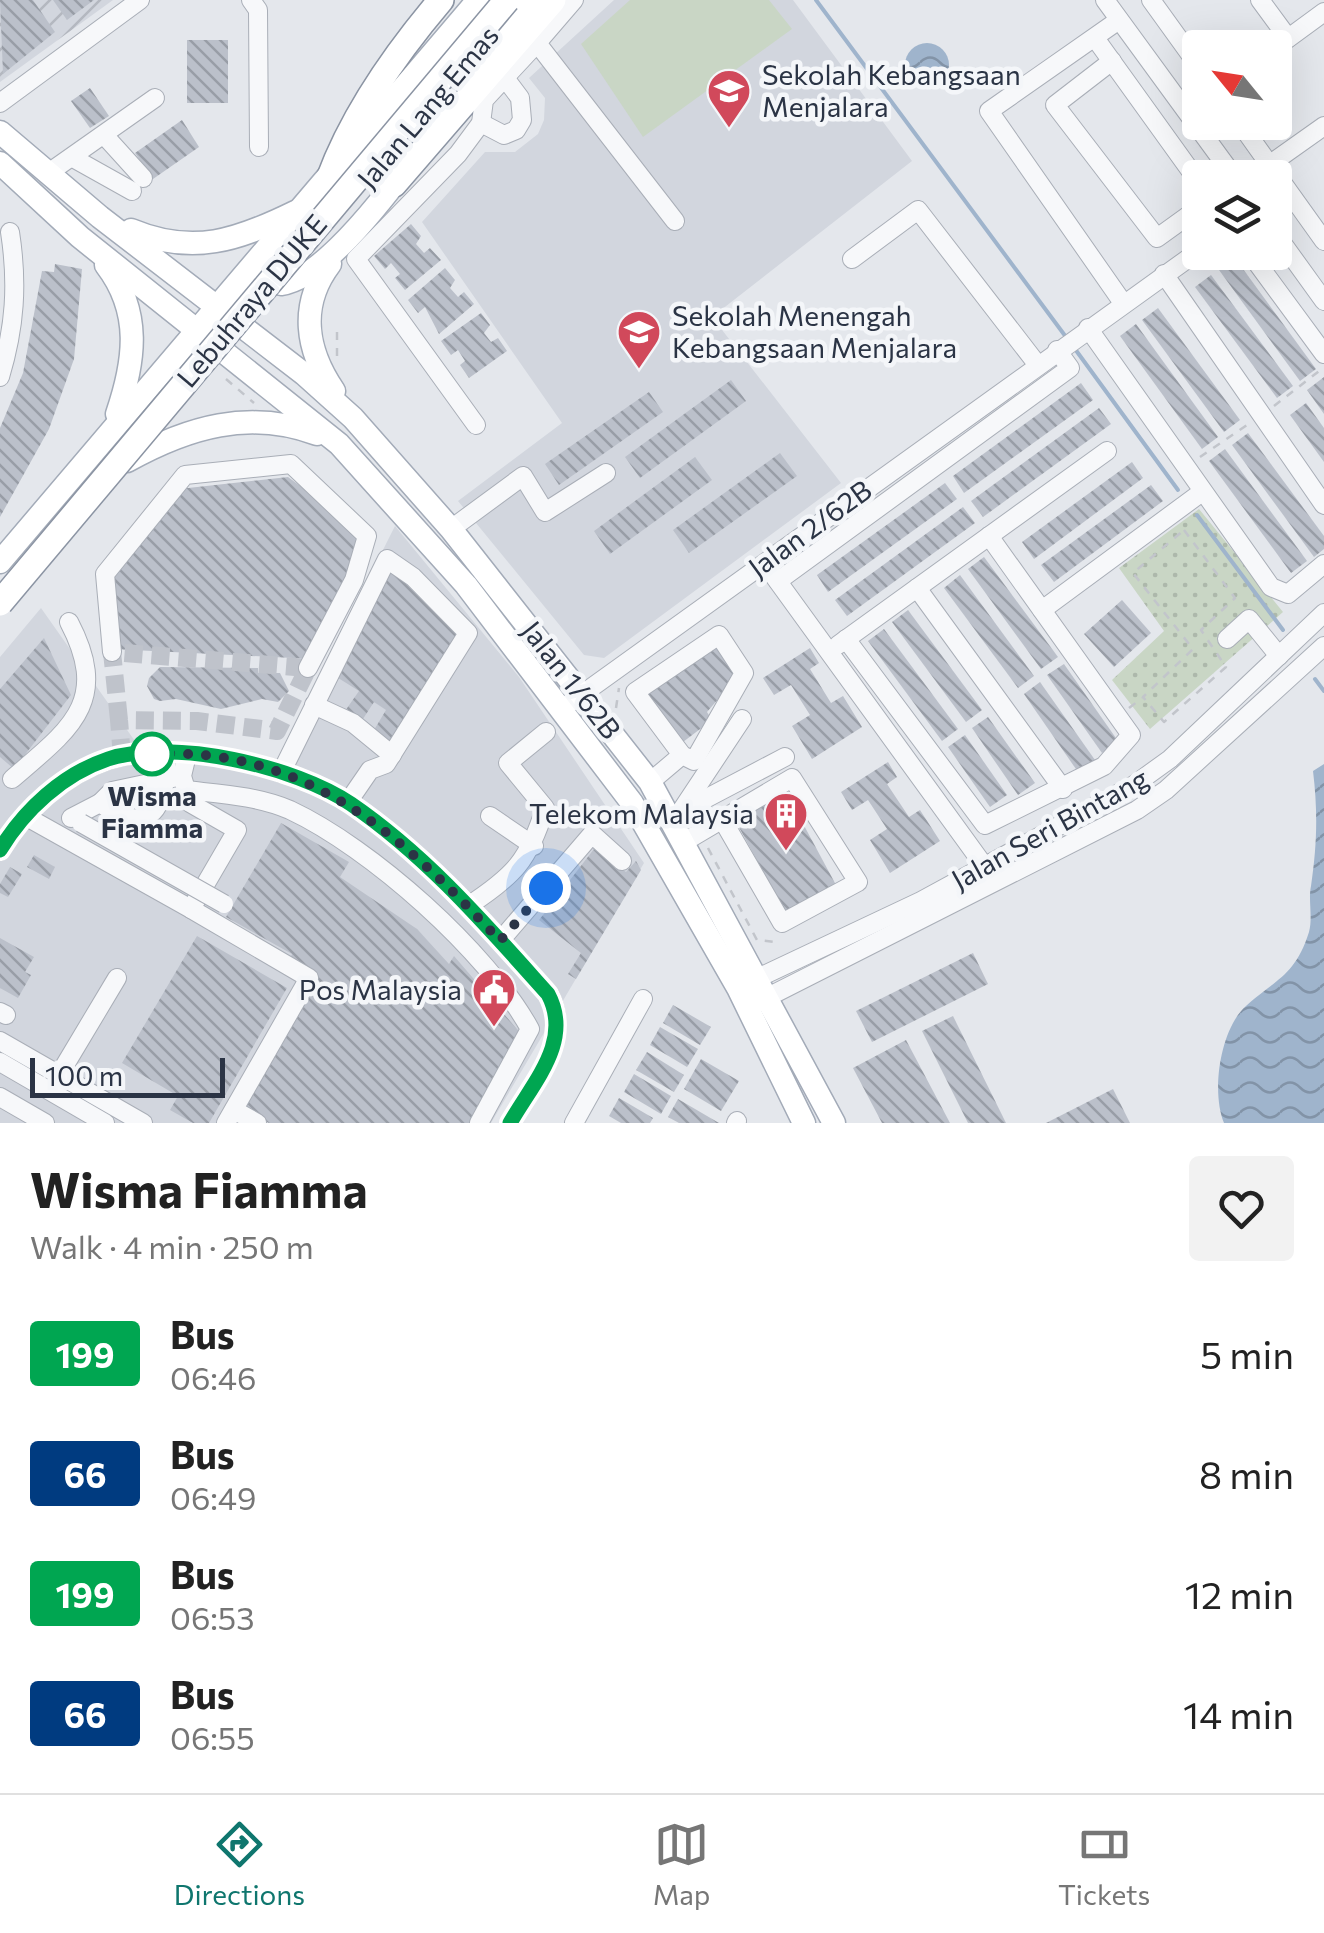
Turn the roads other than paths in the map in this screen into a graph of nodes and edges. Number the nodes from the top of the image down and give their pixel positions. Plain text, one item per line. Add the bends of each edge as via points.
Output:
1 (140, 0) edge
2 (251, 0) edge
3 (478, 0) edge
4 (488, 0) edge
5 (508, 0) edge
6 (519, 0) edge
7 (528, 0) edge
8 (554, 0) edge
9 (574, 0) edge
10 (1105, 0) edge
11 (1151, 0) edge
12 (1260, 0) edge
13 (437, 5) edge
14 (1324, 12) edge
15 (1119, 20) junction
16 (1275, 30) edge
17 (1292, 35) edge
18 (1095, 38) junction
19 (537, 43) junction
20 (1182, 43) edge
21 (1112, 61) junction
22 (505, 78) junction
23 (1182, 94) edge
24 (155, 98) dead end
25 (0, 102) edge
26 (480, 123) junction
27 (1324, 126) edge
28 (0, 132) edge
29 (104, 135) junction
30 (259, 147) dead end
31 (73, 158) junction
32 (1183, 160) edge
33 (1276, 160) edge
34 (0, 163) edge
35 (47, 174) junction
36 (329, 179) junction
37 (394, 184) junction
38 (1292, 196) edge
39 (306, 206) junction
40 (100, 217) junction
41 (366, 218) junction
42 (1182, 220) edge
43 (675, 221) dead end
44 (10, 232) dead end
45 (80, 236) junction
46 (1324, 240) edge
47 (1292, 257) edge
48 (852, 259) dead end
49 (1182, 262) edge
50 (1263, 270) edge
51 (1164, 274) junction
52 (281, 284) junction
53 (1324, 301) edge
54 (1123, 304) junction
55 (218, 306) junction
56 (244, 328) junction
57 (1088, 328) junction
58 (196, 332) junction
59 (1058, 350) junction
60 (223, 354) junction
61 (1324, 354) edge
62 (1037, 364) junction
63 (0, 378) edge
64 (352, 418) junction
65 (476, 425) dead end
66 (112, 426) junction
67 (339, 444) junction
68 (1107, 450) dead end
69 (127, 460) junction
70 (606, 473) dead end
71 (1202, 492) junction
72 (1324, 504) edge
73 (451, 529) junction
74 (989, 536) junction
75 (0, 562) edge
76 (764, 562) junction
77 (1324, 564) edge
78 (778, 581) junction
79 (0, 583) edge
80 (466, 585) junction
81 (917, 588) junction
82 (0, 603) edge
83 (441, 606) junction
84 (1042, 610) junction
85 (1324, 613) edge
86 (0, 615) edge
87 (68, 622) dead end
88 (1227, 638) dead end
89 (846, 639) junction
90 (1324, 646) edge
91 (112, 652) dead end
92 (829, 652) junction
93 (1279, 656) junction
94 (308, 668) dead end
95 (583, 694) junction
96 (314, 706) junction
97 (563, 708) junction
98 (742, 719) dead end
99 (546, 732) dead end
100 (167, 754) junction
101 (392, 754) junction
102 (40, 755) junction
103 (187, 755) junction
104 (682, 755) junction
105 (785, 757) dead end
106 (281, 772) junction
107 (12, 778) dead end
108 (172, 782) junction
109 (650, 782) junction
110 (1064, 788) junction
111 (49, 794) junction
112 (100, 802) junction
113 (348, 802) junction
114 (25, 816) junction
115 (490, 816) dead end
116 (368, 817) junction
117 (722, 819) junction
118 (76, 820) junction
119 (686, 826) junction
120 (348, 844) junction
121 (534, 846) junction
122 (0, 850) edge
123 (622, 861) dead end
124 (985, 867) junction
125 (224, 904) dead end
126 (468, 906) junction
127 (191, 909) junction
128 (500, 941) junction
129 (117, 978) dead end
130 (751, 994) junction
131 (643, 999) dead end
132 (0, 1041) edge
133 (0, 1062) edge
134 (59, 1075) junction
135 (0, 1097) edge
136 (230, 1116) edge
137 (44, 1123) edge
138 (105, 1123) edge
139 (143, 1123) edge
140 (257, 1123) edge
141 (480, 1123) edge
142 (510, 1123) edge
143 (574, 1123) edge
144 (804, 1123) edge
145 (834, 1123) edge

1 - 25 street
2 - 30 street via 258,10
3 - 36 main road, Jalan Lang Emas
4 - 79 highway, Lebuhraya DUKE
5 - 82 highway, Lebuhraya DUKE, bridge
6 - 52 main road, Jalan Lang Emas
7 - 37 main road
8 - 37 highway
9 - 19 street
10 - 15 street
11 - 20 street
12 - 16 street
13 - 36 highway via 368,101
14 - 17 street
15 - 18 street
15 - 23 street
18 - 21 street
18 - 54 street via 992,108 990,116
19 - 22 street
19 - 43 street
21 - 32 street
21 - 42 street via 1055,105 1157,238
22 - 26 street via 484,100
22 - 26 street via 520,98 522,120 504,134
24 - 29 street
26 - 65 street via 356,259
27 - 33 street
28 - 35 main road
29 - 31 street
29 - 31 street via 138,184
31 - 35 street
34 - 45 main road
35 - 40 main road
36 - 39 main road, Jalan Lang Emas
37 - 41 main road
38 - 46 street
39 - 40 main road via 253,232 202,246 150,238
39 - 55 main road
40 - 55 main road, Jalan 1/62B
41 - 52 main road via 299,282
41 - 64 main road via 314,286 309,312 316,360
44 - 63 street via 15,313
45 - 58 main road, Jalan 1/62B
45 - 66 main road via 109,269 130,312 133,357
47 - 53 street
48 - 62 street via 918,210
49 - 51 street, Jalan 2/62B
50 - 61 street
51 - 54 street, Jalan 2/62B
51 - 72 street
52 - 56 main road, Jalan Lang Emas
54 - 57 street, Jalan 2/62B
55 - 56 main road, Jalan 1/62B
55 - 58 main road
56 - 60 main road, Jalan Lang Emas
56 - 64 main road, Jalan 1/62B
57 - 59 street, Jalan 2/62B
57 - 71 street
58 - 60 main road, Jalan 1/62B
58 - 66 main road
59 - 62 street, Jalan 2/62B
59 - 78 street via 1070,368
60 - 67 main road, Jalan 1/62B
60 - 69 main road, Jalan Lang Emas
62 - 76 street, Jalan 2/62B
64 - 73 main road, Jalan 1/62B
66 - 75 main road
67 - 69 main road via 282,424 215,424 171,436
67 - 80 main road, Jalan 1/62B
68 - 74 street
69 - 86 main road, Jalan Lang Emas
70 - 73 street via 546,512 523,476
71 - 77 street via 1271,587 1288,594
71 - 84 street
73 - 95 main road, Jalan 1/62B
74 - 81 street
74 - 84 street
76 - 78 street
76 - 95 street, Jalan 2/62B
78 - 92 street
80 - 83 street
80 - 97 main road, Jalan 1/62B
81 - 89 street
81 - 110 street
83 - 96 street via 387,559
83 - 101 street via 468,633
84 - 110 street via 1131,735 1104,766
85 - 93 street, Jalan Seri Bintang
87 - 102 street via 82,648 84,706
88 - 93 street via 1248,619
89 - 92 street
89 - 110 street via 986,825
90 - 130 street, Jalan Seri Bintang via 1137,810
91 - 94 street via 105,574 185,475 291,464 367,536 354,580
92 - 124 street
93 - 124 street, Jalan Seri Bintang via 1170,759 1120,794
95 - 97 street, Jalan 2/62B
95 - 109 main road, Jalan 1/62B
96 - 101 street via 353,723
96 - 106 street
97 - 130 main road, Jalan 1/62B via 632,803
98 - 119 street
99 - 121 street via 508,764 545,808
100 - 103 street
100 - 108 street
100 - 111 street via 108,760
101 - 113 street via 370,770
102 - 107 street
102 - 111 street
103 - 106 street
103 - 108 street
104 - 104 street via 635,692 719,635 744,673 694,761
104 - 109 street
105 - 119 street
106 - 113 street
108 - 112 street via 112,791
108 - 112 street via 145,807 119,816
108 - 120 street via 288,810
108 - 127 street via 200,812 237,830
109 - 119 main road, Jalan 1/62B
111 - 114 street
111 - 118 street
112 - 118 street
113 - 116 street
114 - 122 street
114 - 127 street
115 - 121 street
116 - 120 street
116 - 126 street
117 - 117 street via 782,923 858,882 792,778
117 - 119 street
118 - 125 street, bridge
119 - 130 main road, Jalan 1/62B
120 - 141 street via 441,918 530,1029
121 - 126 street via 517,870
123 - 128 street via 592,834
124 - 130 street, Jalan Seri Bintang
126 - 128 street
127 - 136 street via 309,978
128 - 142 street via 559,1014 558,1036
129 - 134 street
130 - 144 main road, Jalan 1/62B
130 - 145 main road, Jalan 1/62B
131 - 143 street
132 - 134 street
133 - 138 street
134 - 139 street
135 - 137 street
136 - 140 street

